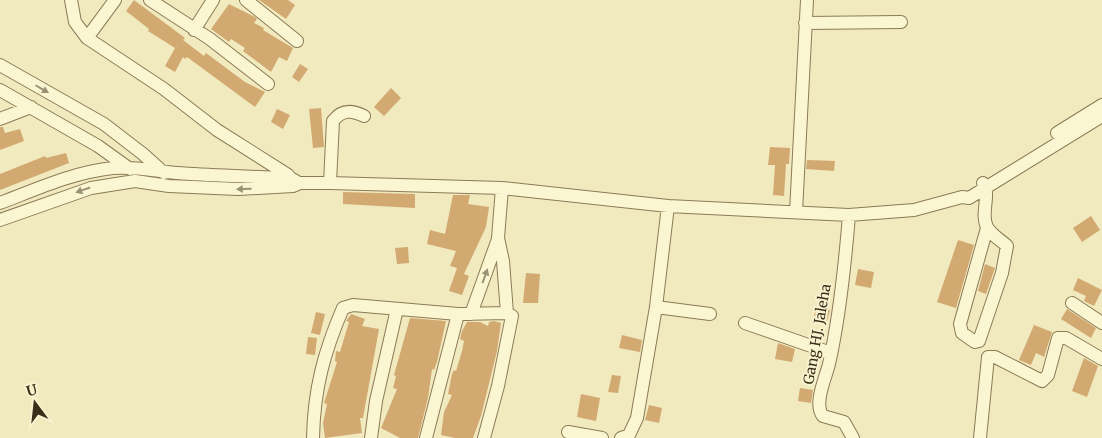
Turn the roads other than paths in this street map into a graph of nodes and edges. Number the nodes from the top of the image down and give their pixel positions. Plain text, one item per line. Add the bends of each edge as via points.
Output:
1 (70, 0) edge
2 (116, 0) edge
3 (150, 0) edge
4 (213, 0) edge
5 (246, 0) edge
6 (807, 0) edge
7 (901, 22) dead end
8 (806, 23) junction
9 (194, 30) junction
10 (87, 38) junction
11 (297, 41) dead end
12 (0, 65) edge
13 (268, 84) dead end
14 (0, 90) edge
15 (1102, 105) edge
16 (31, 108) junction
17 (364, 116) dead end
18 (1102, 116) edge
19 (0, 119) edge
20 (130, 167) junction
21 (163, 172) junction
22 (135, 181) junction
23 (295, 183) junction
24 (330, 183) junction
25 (984, 184) junction
26 (169, 186) junction
27 (502, 188) junction
28 (0, 202) edge
29 (668, 206) junction
30 (796, 212) junction
31 (849, 215) junction
32 (0, 220) edge
33 (987, 228) junction
34 (498, 238) junction
35 (1072, 304) dead end
36 (656, 307) junction
37 (397, 309) junction
38 (507, 313) junction
39 (464, 314) junction
40 (710, 314) dead end
41 (745, 323) dead end
42 (1102, 323) edge
43 (831, 353) junction
44 (1102, 359) edge
45 (568, 432) dead end
46 (313, 438) edge
47 (371, 438) edge
48 (426, 438) edge
49 (484, 438) edge
50 (602, 438) edge
51 (621, 438) edge
52 (853, 438) edge
53 (980, 438) edge

1 - 10 street via 75,22
2 - 10 street
3 - 9 street
4 - 9 street
5 - 11 street
6 - 8 street
7 - 8 street
8 - 30 street
9 - 13 street
10 - 23 street via 164,89 218,130 258,154
12 -> 21 street via 104,124
14 - 16 street
15 - 25 street
16 - 19 street
16 - 20 street
17 - 24 street via 348,112 333,120
18 - 25 street
20 - 21 street
20 - 22 street
20 - 28 street via 80,174
21 - 23 street
21 - 26 street
22 - 26 street
22 -> 32 street via 91,188
23 - 24 street
23 -> 26 street via 238,190
24 - 27 street
25 - 31 street via 965,191 962,197 914,210
25 - 33 street
27 - 29 street
27 - 34 street
29 - 30 street
29 - 36 street
30 - 31 street
31 - 43 street, Gang HJ. Jaleha
33 - 33 street via 960,324 962,333 974,342 978,341 1002,273 1007,246
34 - 38 street
39 -> 34 street
35 - 42 street
36 - 40 street
36 - 51 street via 637,418 629,435
37 - 39 street
37 - 46 street via 353,305 343,308 315,390
37 - 47 street
38 - 39 street
38 - 49 street via 512,320
39 - 48 street
41 - 43 street
43 - 52 street, Gang HJ. Jaleha via 820,412 823,416 844,422
44 - 53 street via 1066,338 1058,338 1048,375 1042,381 988,356
45 - 50 street

